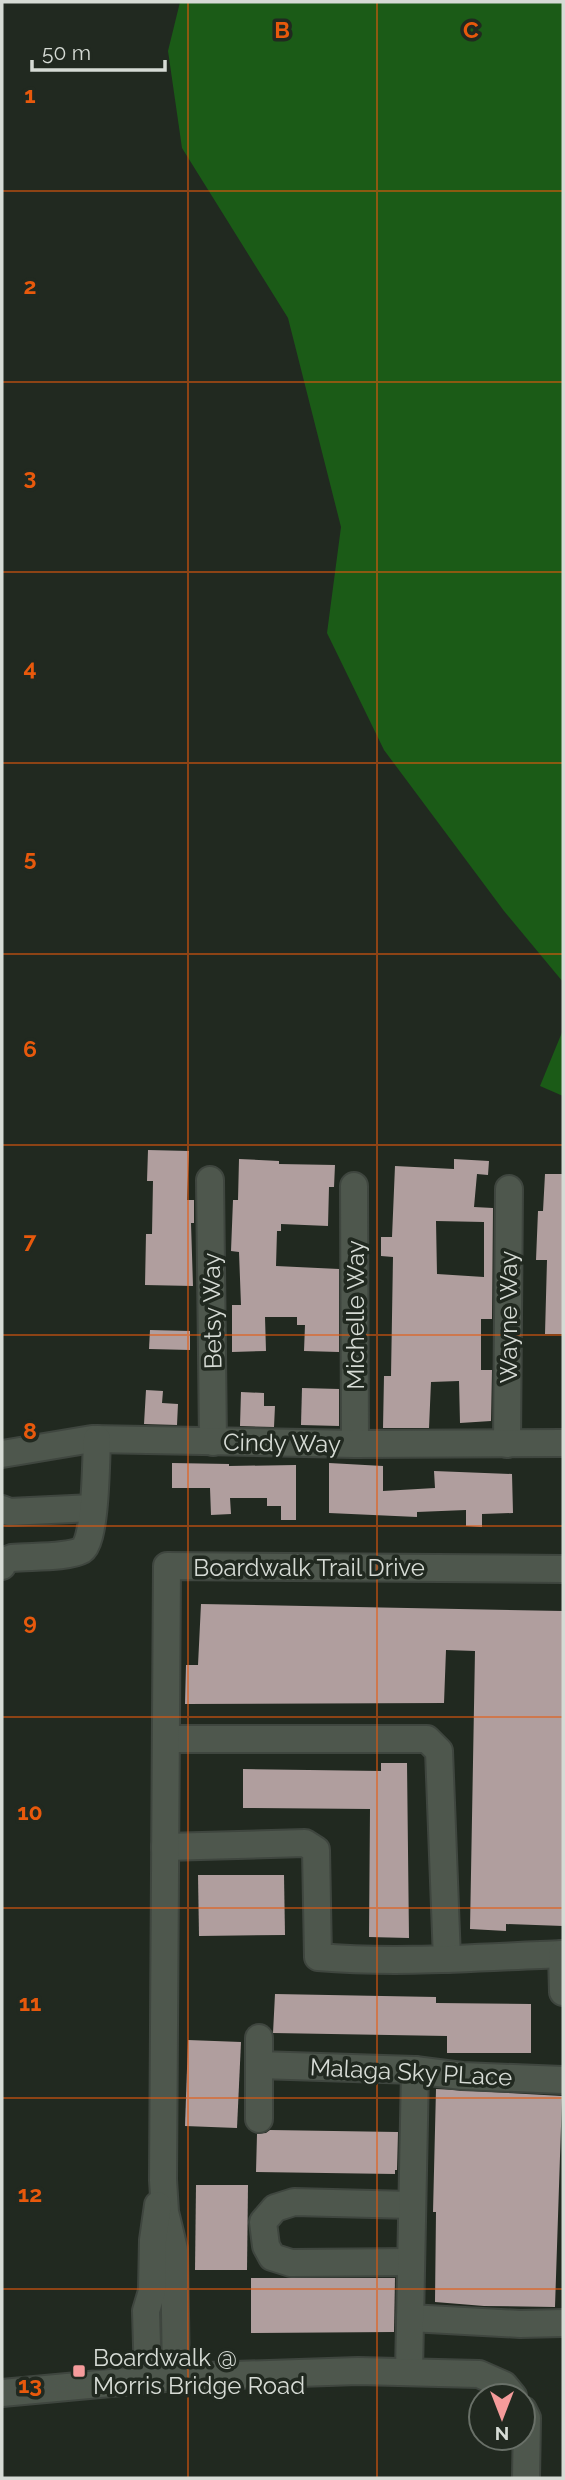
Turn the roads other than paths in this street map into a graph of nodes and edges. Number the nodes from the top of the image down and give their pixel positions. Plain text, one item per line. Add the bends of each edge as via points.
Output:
1 (210, 1180) dead end
2 (354, 1186) dead end
3 (509, 1189) dead end
4 (97, 1439) junction
5 (213, 1442) junction
6 (563, 1443) edge
7 (355, 1444) junction
8 (507, 1444) junction
9 (2, 1454) edge
10 (2, 1508) edge
11 (93, 1508) junction
12 (2, 1566) edge
13 (563, 1569) edge
14 (166, 1739) junction
15 (165, 1847) junction
16 (563, 1954) edge
17 (447, 1959) junction
18 (563, 1992) edge
19 (259, 2038) dead end
20 (259, 2064) junction
21 (415, 2070) junction
22 (563, 2080) edge
23 (258, 2119) dead end
24 (163, 2180) junction
25 (412, 2205) junction
26 (411, 2262) junction
27 (410, 2318) junction
28 (563, 2323) edge
29 (409, 2372) junction
30 (176, 2377) junction
31 (148, 2379) junction
32 (496, 2382) edge
33 (2, 2393) edge
34 (526, 2452) edge
35 (526, 2478) edge

1 - 5 street, Betsy Way
2 - 7 street, Michelle Way
3 - 8 street, Wayne Way
4 - 5 street, Cindy Way
4 - 9 street, Cindy Way
4 - 11 street
5 - 7 street, Cindy Way
6 - 8 street, Cindy Way
7 - 8 street, Cindy Way
10 - 11 street via 9,1512
11 - 12 street via 89,1543 81,1550 12,1558
13 - 14 street, Boardwalk Trail Drive via 167,1566
14 - 15 street, Boardwalk Trail Drive
14 - 17 street via 427,1739 439,1751
15 - 17 street via 306,1843 316,1850 318,1957
15 - 24 street, Boardwalk Trail Drive
16 - 17 street
16 - 18 street
19 - 20 street
20 - 21 street, Malaga Sky PLace
20 - 23 street
21 - 22 street, Malaga Sky PLace
21 - 25 street
24 - 30 street, Boardwalk Trail Drive via 174,2249
24 - 31 street, Boardwalk Trail Drive via 146,2311
25 - 26 street
25 - 26 street via 294,2202 275,2208 264,2222 272,2258 291,2263
26 - 27 street
27 - 28 street
27 - 29 street
29 - 30 street
29 - 32 street via 479,2374
30 - 31 street
31 - 33 street
34 - 35 street

